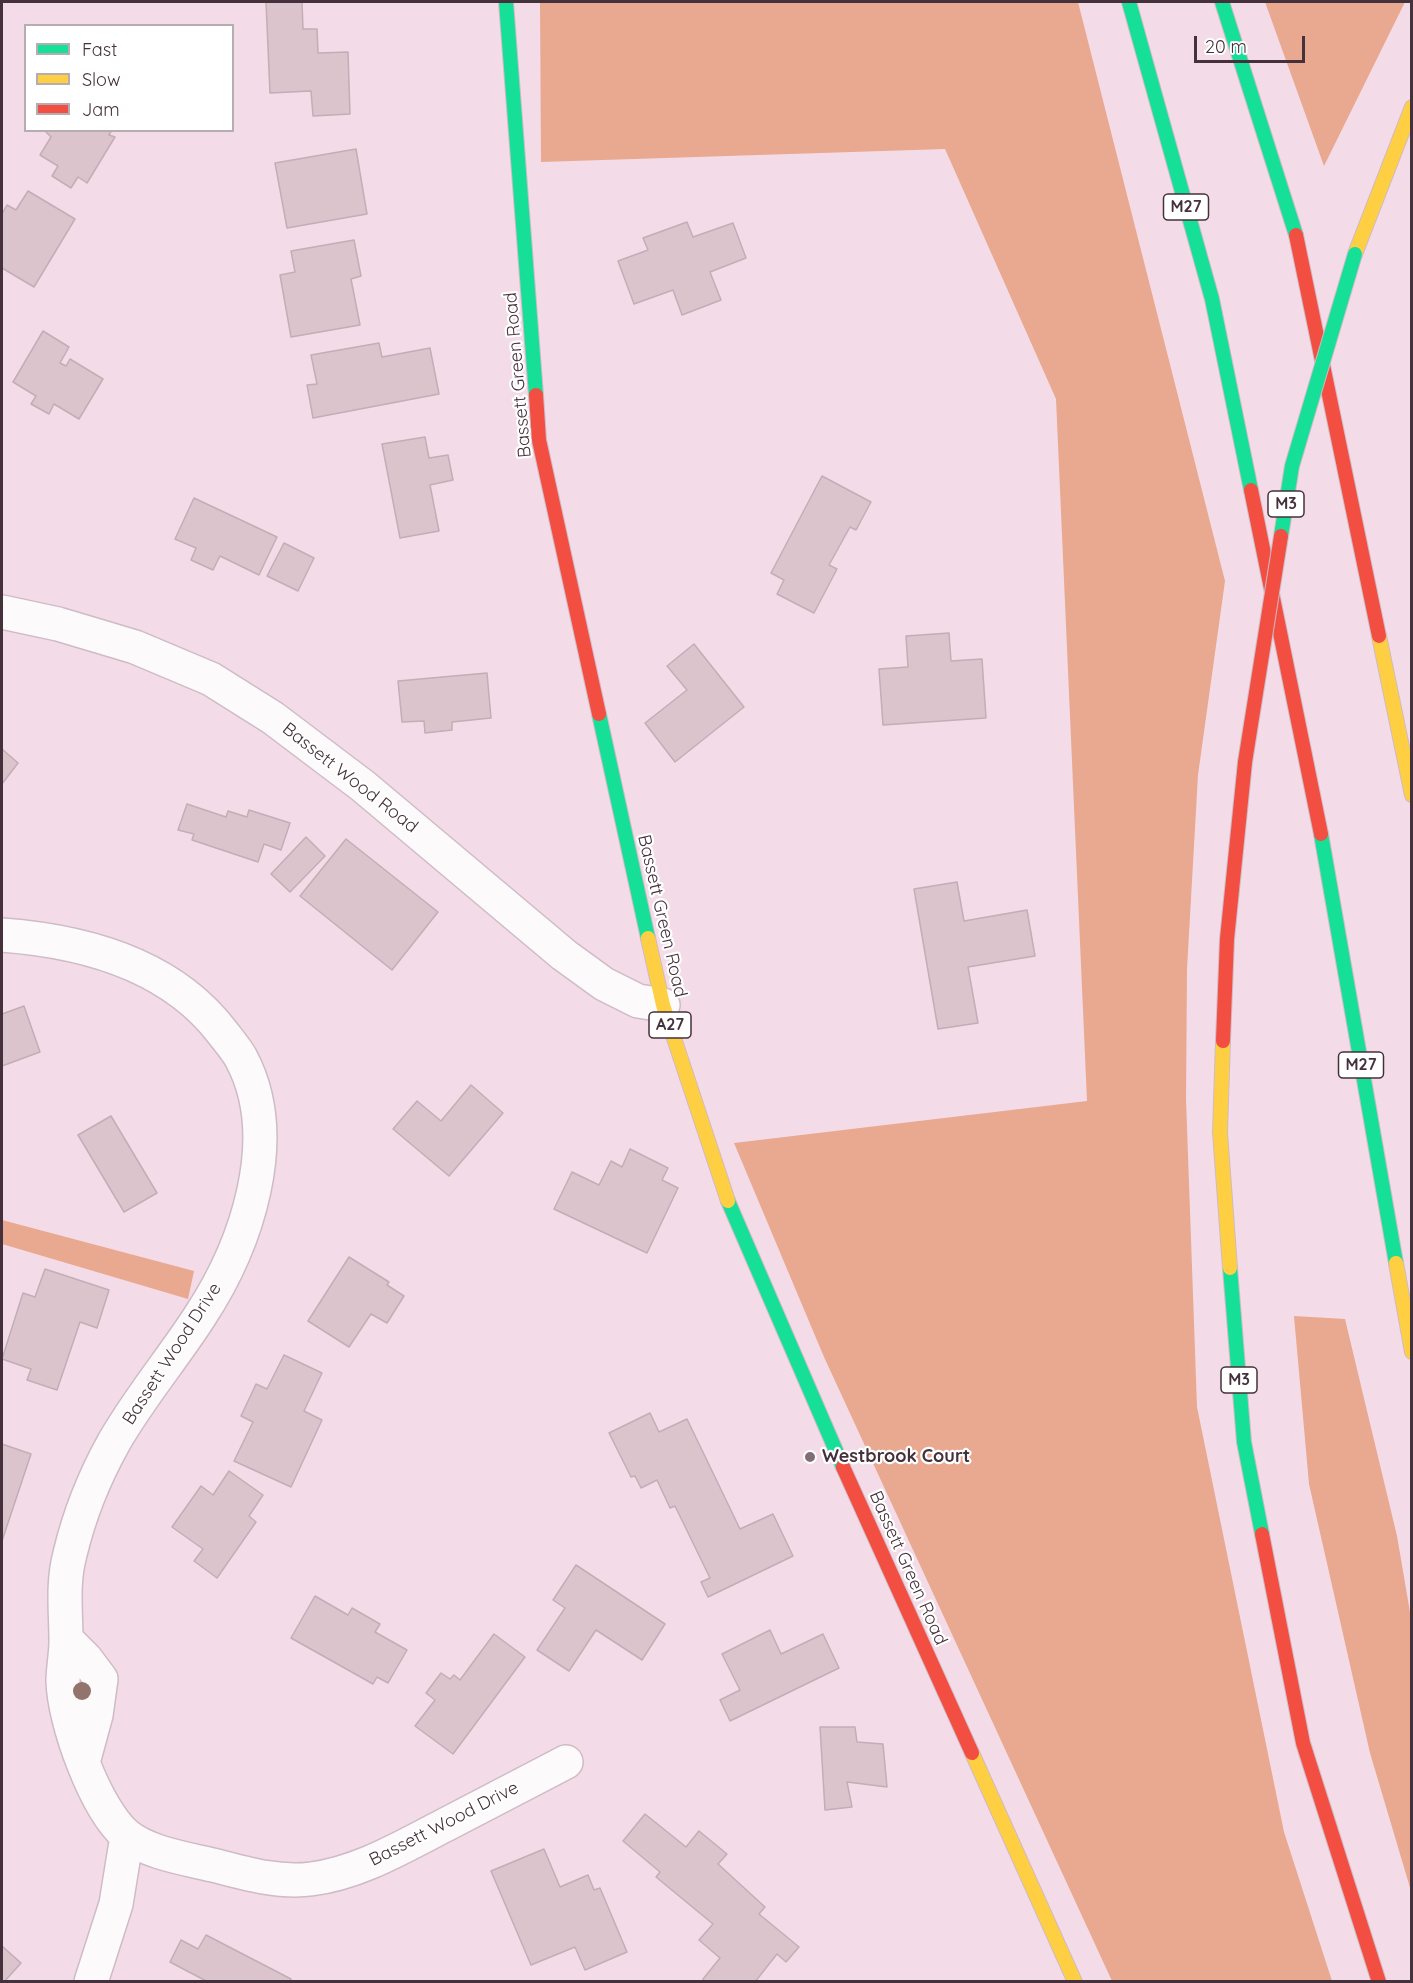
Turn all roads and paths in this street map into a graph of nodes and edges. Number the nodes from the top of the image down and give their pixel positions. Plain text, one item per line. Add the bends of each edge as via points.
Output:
1 (506, 2) edge
2 (1129, 2) edge
3 (1221, 2) edge
4 (1412, 107) edge
5 (2, 612) edge
6 (1412, 795) edge
7 (2, 935) edge
8 (663, 1005) junction
9 (1412, 1352) edge
10 (566, 1762) dead end
11 (128, 1836) junction
12 (91, 1982) edge
13 (1075, 1982) edge
14 (1379, 1982) edge

1 - 8 main road, Bassett Green Road / A27 via 539,440
2 - 9 main road, M27 via 1212,299 1311,778
3 - 6 main road via 1297,238
4 - 14 main road, M3, bridge via 1355,254 1292,466 1245,762 1227,939 1220,1132 1244,1442 1303,1743
5 - 8 street, Bassett Wood Road via 135,647 210,679 273,718 363,786 604,984 638,1001
7 - 11 street, Bassett Wood Drive via 36,938 119,956 169,983 213,1020 241,1057 253,1087 259,1129 258,1164 246,1220 226,1270 203,1312 114,1441 90,1493 69,1556 63,1604 63,1682 69,1719 90,1781 106,1811
8 - 13 main road, Bassett Green Road / A27 via 727,1198 777,1317
10 - 11 street, Bassett Wood Drive via 374,1862 311,1880 261,1878 159,1851
11 - 12 street via 116,1905

